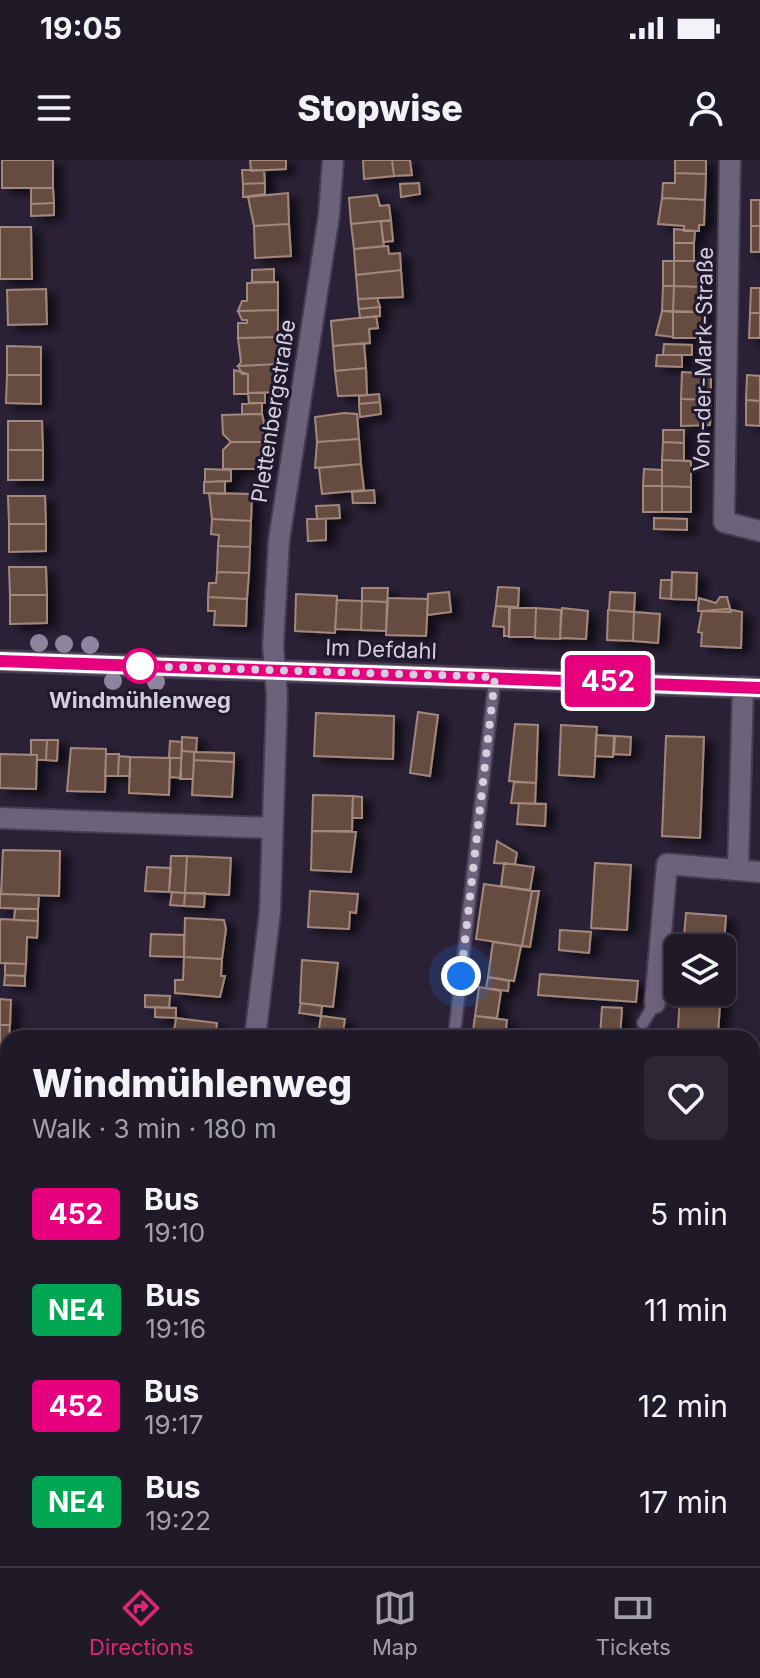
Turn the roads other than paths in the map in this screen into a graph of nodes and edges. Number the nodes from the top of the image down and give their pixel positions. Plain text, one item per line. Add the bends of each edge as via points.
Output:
1 (333, 160) edge
2 (730, 160) edge
3 (760, 531) edge
4 (0, 661) edge
5 (275, 670) junction
6 (495, 677) junction
7 (752, 688) edge
8 (0, 818) edge
9 (272, 828) junction
10 (738, 870) junction
11 (760, 872) edge
12 (655, 1003) joint
13 (643, 1023) dead end
14 (256, 1030) edge
15 (455, 1030) edge

1 - 5 street, Plettenbergstraße via 329,215 285,482 274,593
2 - 3 street, Von-der-Mark-Straße via 724,522
4 - 5 street, Im Defdahl
5 - 6 street, Im Defdahl
5 - 9 street
6 - 7 street, Im Defdahl
6 - 15 lane
7 - 10 street
8 - 9 street
9 - 14 street via 270,911
10 - 11 street
10 - 12 street via 667,864
12 - 13 lane

